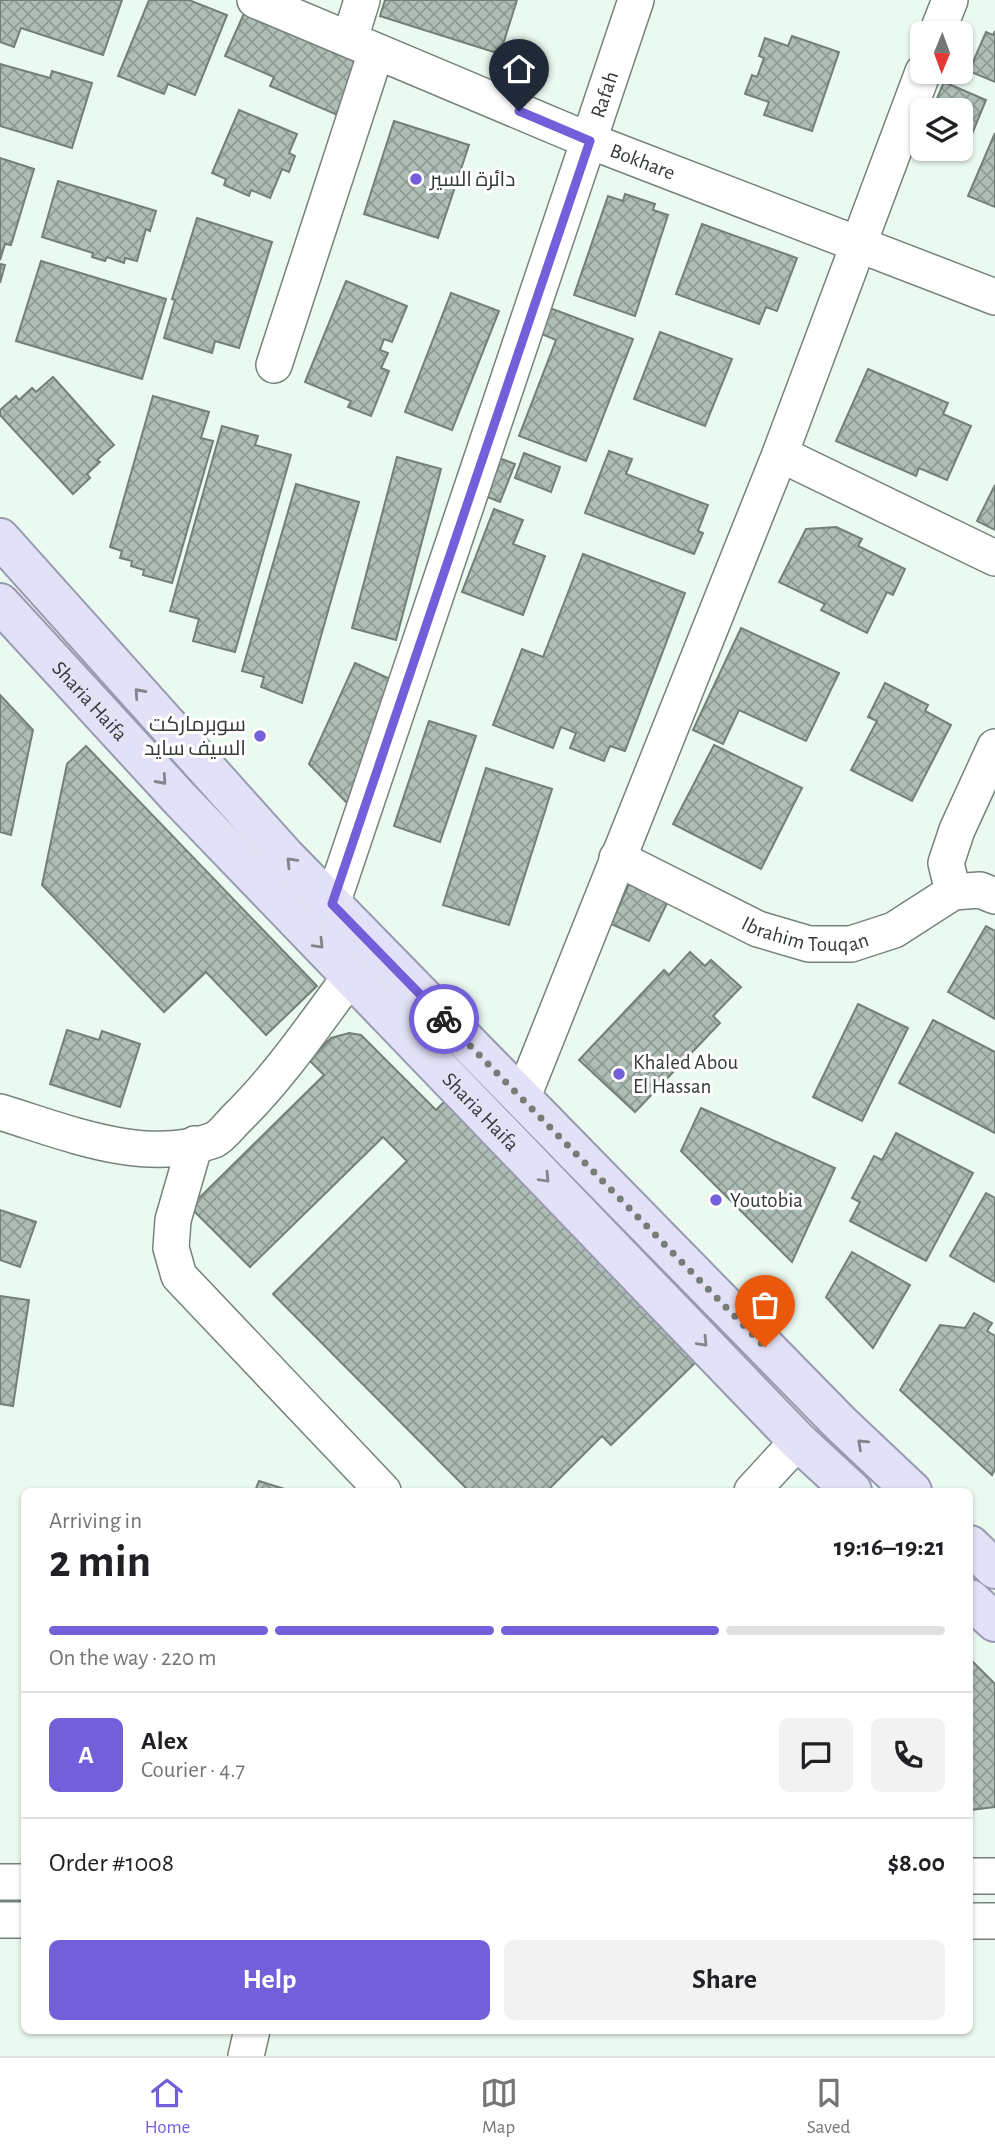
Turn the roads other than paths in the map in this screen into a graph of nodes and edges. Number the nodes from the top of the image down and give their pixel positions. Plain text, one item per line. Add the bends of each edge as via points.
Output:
1 (255, 0) edge
2 (362, 0) edge
3 (636, 0) edge
4 (950, 0) edge
5 (942, 21) edge
6 (363, 46) junction
7 (918, 84) edge
8 (590, 141) junction
9 (857, 243) junction
10 (995, 297) edge
11 (274, 365) dead end
12 (780, 454) junction
13 (0, 538) edge
14 (995, 558) edge
15 (0, 603) edge
16 (995, 747) edge
17 (617, 858) junction
18 (953, 892) junction
19 (995, 896) edge
20 (332, 904) junction
21 (350, 976) junction
22 (522, 1099) junction
23 (0, 1112) edge
24 (194, 1144) junction
25 (798, 1441) junction
26 (380, 1488) edge
27 (755, 1488) edge
28 (849, 1488) edge
29 (909, 1488) edge
30 (973, 1548) edge
31 (995, 1569) edge
32 (973, 1602) edge
33 (995, 1622) edge
34 (973, 1876) edge
35 (995, 1877) edge
36 (0, 1882) edge
37 (21, 1882) edge
38 (0, 1920) edge
39 (21, 1920) edge
40 (973, 1921) edge
41 (995, 1921) edge
42 (251, 2034) edge
43 (246, 2056) edge

1 - 6 street, Bokhare
2 - 6 street
3 - 8 street, Rafah
4 - 5 street
6 - 8 street, Bokhare
6 - 11 street
7 - 9 street
8 - 9 street, Bokhare
8 - 20 street, Rafah
9 - 10 street, Bokhare
9 - 12 street
12 - 14 street
12 - 17 street
20 -> 13 main road
15 -> 21 main road, Sharia Haifa
16 - 18 street via 946,863
17 - 18 street, Ibrahim Touqan via 758,929 809,944 852,944 894,930
17 - 22 street
18 - 19 street via 980,890
20 - 22 main road
21 - 24 street via 265,1091 216,1139
21 -> 25 main road, Sharia Haifa
29 -> 22 main road
23 - 24 street via 96,1142 141,1147
24 - 26 street via 173,1220 171,1248 179,1276
25 - 27 street
25 - 28 main road, Sharia Haifa
30 - 31 main road
32 - 33 main road
34 - 35 street
36 - 37 street
38 - 39 street
40 - 41 street
42 - 43 street

